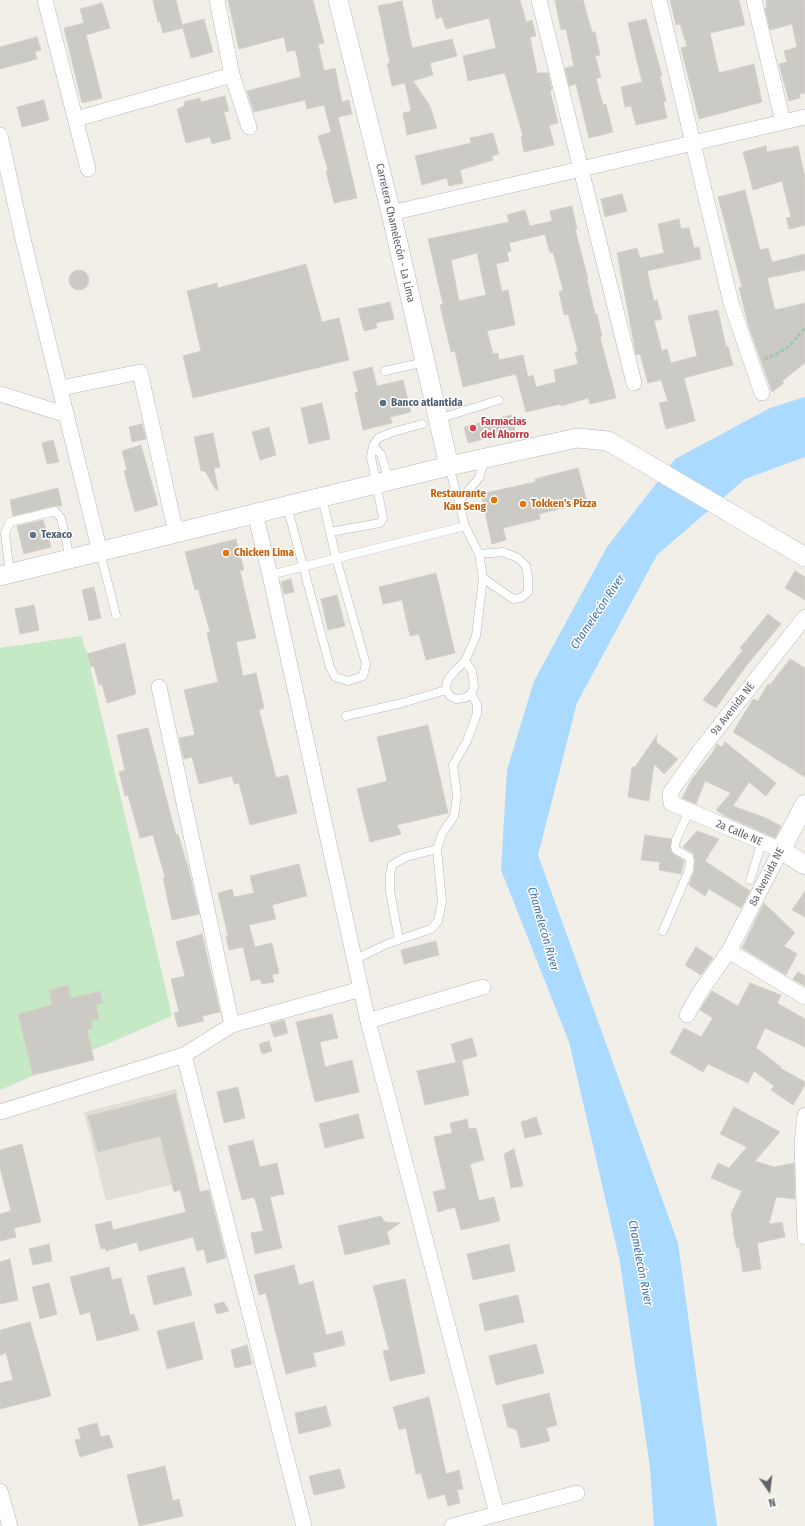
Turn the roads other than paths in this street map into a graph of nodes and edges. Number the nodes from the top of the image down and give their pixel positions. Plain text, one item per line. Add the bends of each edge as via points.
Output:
1 (45, 0) edge
2 (217, 0) edge
3 (338, 0) edge
4 (539, 0) edge
5 (659, 0) edge
6 (754, 0) edge
7 (232, 75) junction
8 (805, 116) edge
9 (76, 119) junction
10 (784, 122) junction
11 (249, 127) dead end
12 (0, 135) edge
13 (692, 143) junction
14 (582, 168) junction
15 (88, 170) dead end
16 (391, 213) junction
17 (425, 362) junction
18 (385, 371) dead end
19 (634, 383) dead end
20 (60, 388) junction
21 (762, 393) dead end
22 (0, 394) edge
23 (499, 400) dead end
24 (67, 416) junction
25 (430, 422) junction
26 (373, 446) junction
27 (486, 458) junction
28 (449, 466) junction
29 (383, 482) junction
30 (322, 497) junction
31 (460, 500) junction
32 (287, 506) junction
33 (255, 513) junction
34 (465, 526) junction
35 (330, 532) junction
36 (176, 533) junction
37 (100, 552) junction
38 (479, 554) junction
39 (805, 557) edge
40 (336, 558) junction
41 (70, 559) junction
42 (304, 566) junction
43 (5, 575) edge
44 (270, 575) junction
45 (483, 578) junction
46 (116, 615) dead end
47 (805, 618) edge
48 (465, 661) junction
49 (159, 687) dead end
50 (446, 690) junction
51 (471, 694) junction
52 (346, 716) dead end
53 (671, 803) joint
54 (805, 804) edge
55 (689, 812) junction
56 (762, 842) junction
57 (437, 849) junction
58 (781, 850) junction
59 (805, 865) edge
60 (750, 880) dead end
61 (663, 931) dead end
62 (399, 940) junction
63 (730, 950) junction
64 (354, 960) junction
65 (482, 988) dead end
66 (361, 989) junction
67 (805, 997) edge
68 (687, 1015) dead end
69 (368, 1021) junction
70 (232, 1025) junction
71 (184, 1055) junction
72 (0, 1112) edge
73 (805, 1115) edge
74 (805, 1237) edge
75 (0, 1492) edge
76 (577, 1492) dead end
77 (497, 1514) junction
78 (10, 1526) edge
79 (304, 1526) edge
80 (452, 1526) edge

1 - 9 street
2 - 7 street
3 - 16 street, Carretera Chamelecón - La Lima
4 - 14 street
5 - 13 street
6 - 10 street
7 - 9 street
7 - 11 street
8 - 10 street
9 - 15 street
10 - 13 street
12 - 20 street
13 - 14 street
13 - 21 street via 731,303
14 - 16 street
14 - 19 street
16 - 17 street, Carretera Chamelecón - La Lima
17 - 18 lane
17 - 25 street, Carretera Chamelecón - La Lima
20 - 24 street
20 - 36 street via 140,372
22 - 24 street
23 - 25 lane
24 - 37 street
25 - 26 lane via 378,438
25 - 28 street, Carretera Chamelecón - La Lima
26 - 29 lane via 371,457
26 - 29 lane via 381,454
27 - 28 street
27 - 31 lane via 479,478
27 - 39 street via 577,438 608,441
28 - 29 street
28 - 31 lane
29 - 30 street
29 - 35 lane via 383,518 380,523
30 - 32 street
30 - 35 lane
31 - 34 lane
32 - 33 street
32 - 42 lane
33 - 36 street
33 - 44 street
34 - 38 lane
34 - 40 lane
35 - 40 lane
36 - 37 street
37 - 41 street
37 - 46 lane
38 - 45 lane
38 - 45 lane via 503,552 518,558 526,566 528,592 521,598 513,599
40 - 42 lane
40 - 42 lane via 366,664 363,676 348,681 335,677 330,666
41 - 43 street
41 - 43 lane via 61,518 55,512 10,522 5,533
42 - 44 lane
44 - 64 street
45 - 48 lane via 476,636
47 - 53 street, 9a Avenida NE via 679,779 670,793
48 - 50 lane via 448,679
48 - 51 lane via 474,678
49 - 70 street
50 - 51 lane via 456,699
50 - 52 lane
51 - 57 lane via 477,704 477,714 467,740 453,765 457,795 454,816 442,834
53 - 55 street, 2a Calle NE
54 - 58 street, 8a Avenida NE
55 - 56 street, 2a Calle NE
55 - 61 lane via 675,844 676,850 689,857 689,870
56 - 58 street, 2a Calle NE
56 - 60 lane
57 - 62 lane via 442,902 438,921 432,929
57 - 62 lane via 406,857 392,865 390,891
58 - 59 street, 2a Calle NE
58 - 63 street, 8a Avenida NE
62 - 64 lane
63 - 67 street
63 - 68 street, 8a Avenida NE
64 - 66 street
65 - 69 street
66 - 69 street
66 - 70 street
69 - 77 street
70 - 71 street
71 - 72 street
71 - 79 street
73 - 74 street via 802,1142
75 - 78 street
76 - 77 street
77 - 80 street

